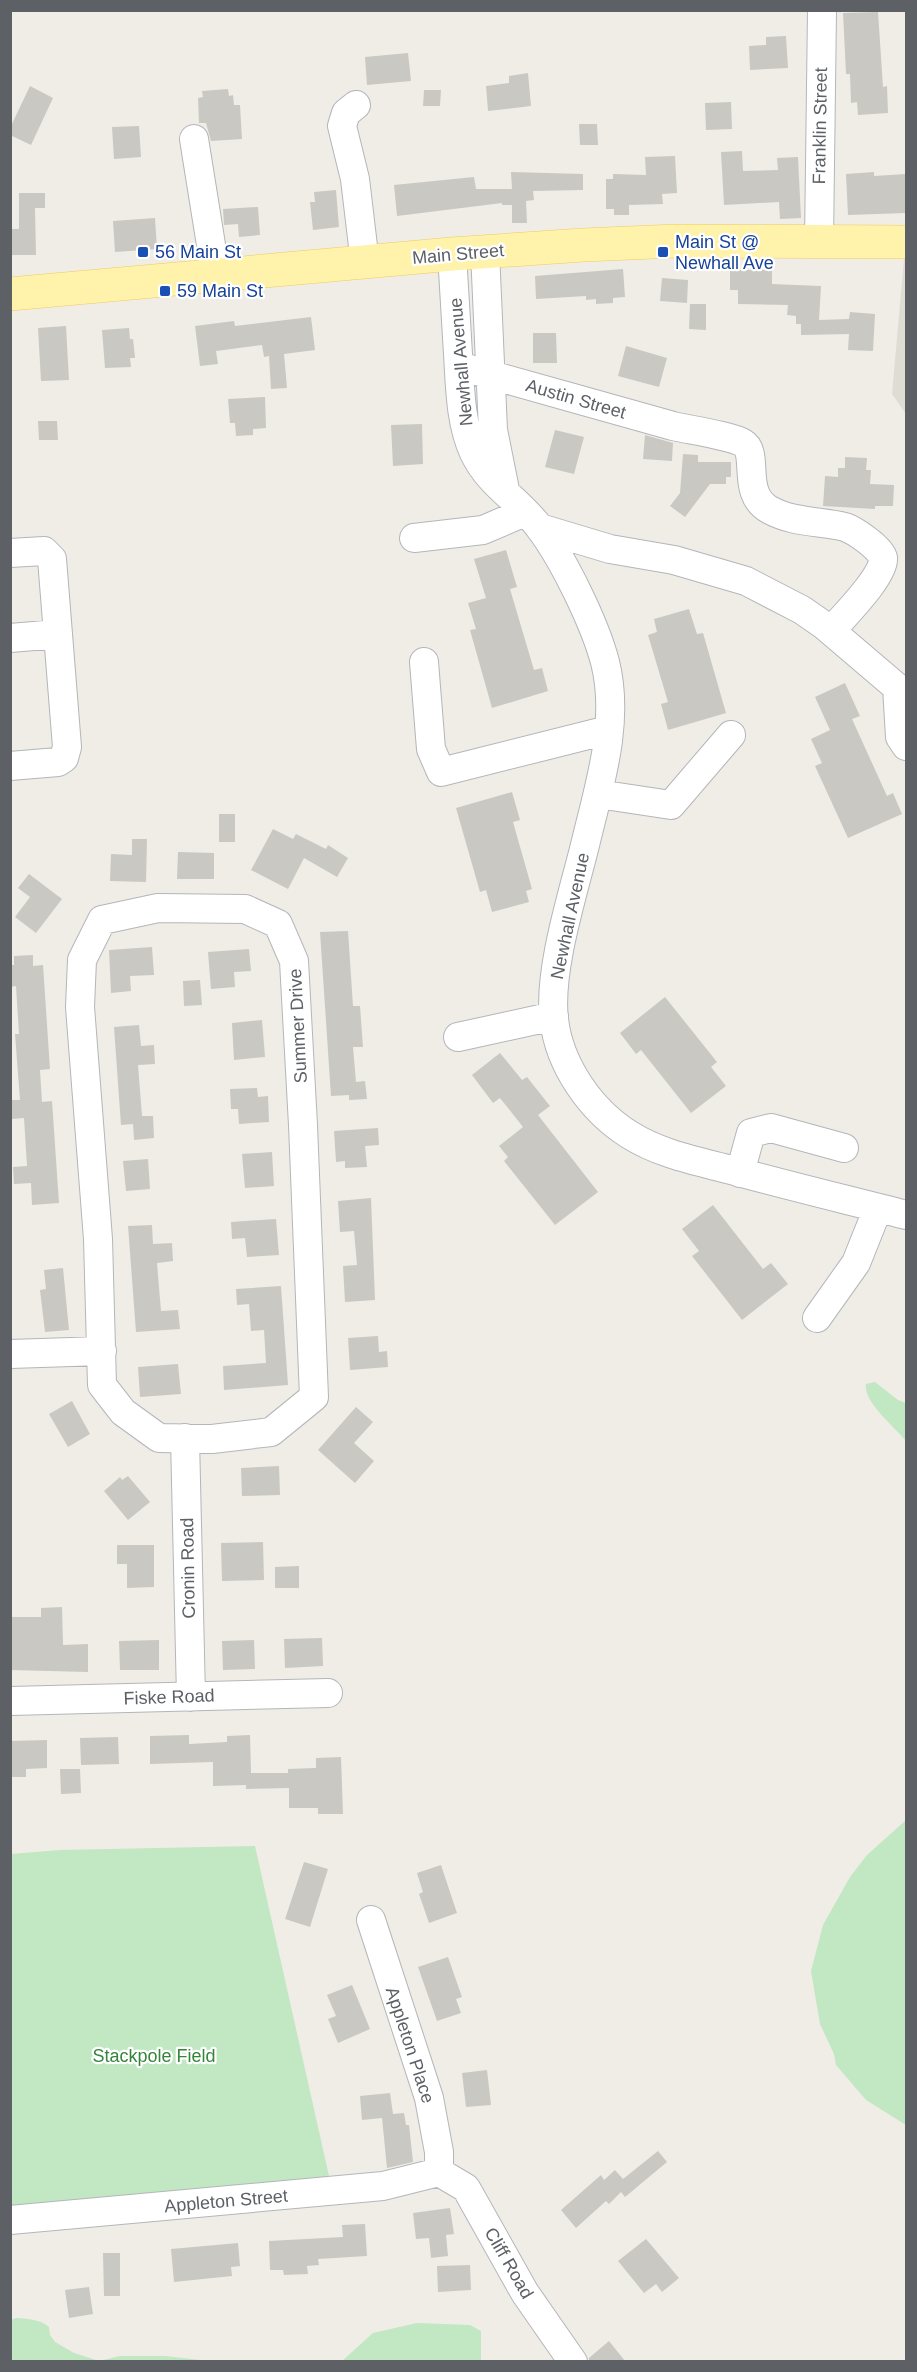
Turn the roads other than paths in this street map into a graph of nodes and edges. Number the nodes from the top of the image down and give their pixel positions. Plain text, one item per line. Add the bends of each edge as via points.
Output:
1 (822, 10) edge
2 (356, 105) dead end
3 (194, 139) dead end
4 (819, 242) junction
5 (906, 242) edge
6 (485, 252) junction
7 (452, 254) junction
8 (364, 263) junction
9 (216, 276) junction
10 (10, 294) edge
11 (459, 366) junction
12 (490, 375) junction
13 (506, 492) junction
14 (532, 520) junction
15 (414, 538) dead end
16 (614, 550) junction
17 (10, 553) edge
18 (566, 572) junction
19 (831, 631) junction
20 (58, 634) junction
21 (10, 638) edge
22 (424, 662) dead end
23 (902, 691) edge
24 (609, 730) junction
25 (731, 735) dead end
26 (906, 746) edge
27 (11, 762) edge
28 (597, 794) junction
29 (554, 1016) junction
30 (458, 1037) dead end
31 (844, 1148) dead end
32 (740, 1173) junction
33 (878, 1208) junction
34 (906, 1215) edge
35 (817, 1318) dead end
36 (102, 1351) junction
37 (10, 1354) edge
38 (185, 1438) junction
39 (328, 1693) dead end
40 (191, 1697) junction
41 (10, 1701) edge
42 (371, 1920) dead end
43 (439, 2172) junction
44 (10, 2220) edge
45 (573, 2361) edge

1 - 4 street, Franklin Street
2 - 8 street via 346,113 342,126 355,179
3 - 9 street
4 - 5 main road, Main Street
4 - 6 main road, Main Street via 676,241
6 - 7 main road, Main Street
6 - 12 street, Newhall Avenue
7 - 8 main road, Main Street
7 - 11 street, Newhall Avenue
8 - 9 main road, Main Street
9 - 10 main road, Main Street
11 - 12 street, Austin Street
11 - 13 street, Newhall Avenue via 468,437 484,469 498,488
12 - 13 street, Newhall Avenue via 493,430
12 - 19 street, Austin Street via 742,442 749,448 758,501 769,510 790,518 848,528 877,548 883,557 873,581
13 - 14 street, Newhall Avenue
14 - 15 street
14 - 16 street, Newhall Avenue
14 - 18 street, Newhall Avenue
16 - 18 street
16 - 19 street, Newhall Avenue via 674,560 746,581 802,610
17 - 20 street via 44,551 51,556
18 - 24 street, Newhall Avenue via 604,659 609,681
19 - 23 street, Newhall Avenue
20 - 21 street
20 - 27 street via 66,754 58,762
22 - 24 street via 431,749 441,772
23 - 26 street via 900,736
24 - 28 street, Newhall Avenue
25 - 28 street via 670,805
28 - 29 street, Newhall Avenue via 560,950
29 - 30 street
29 - 32 street, Newhall Avenue via 557,1036 578,1082 613,1124 658,1149
31 - 32 street via 771,1128 751,1133
32 - 33 street, Newhall Avenue
33 - 34 street, Newhall Avenue
33 - 35 street via 856,1263
36 - 37 street
36 - 38 street, Summer Drive via 102,1385 123,1412 159,1438
36 - 38 street, Summer Drive via 98,1239 80,1007 82,960 102,920 158,908 245,909 278,924 294,961 314,1397 271,1432
38 - 40 street, Cronin Road
39 - 40 street, Fiske Road
40 - 41 street, Fiske Road
42 - 43 street, Appleton Place via 429,2098
43 - 44 street, Appleton Street via 383,2186
43 - 45 street, Cliff Road via 466,2188 525,2293

